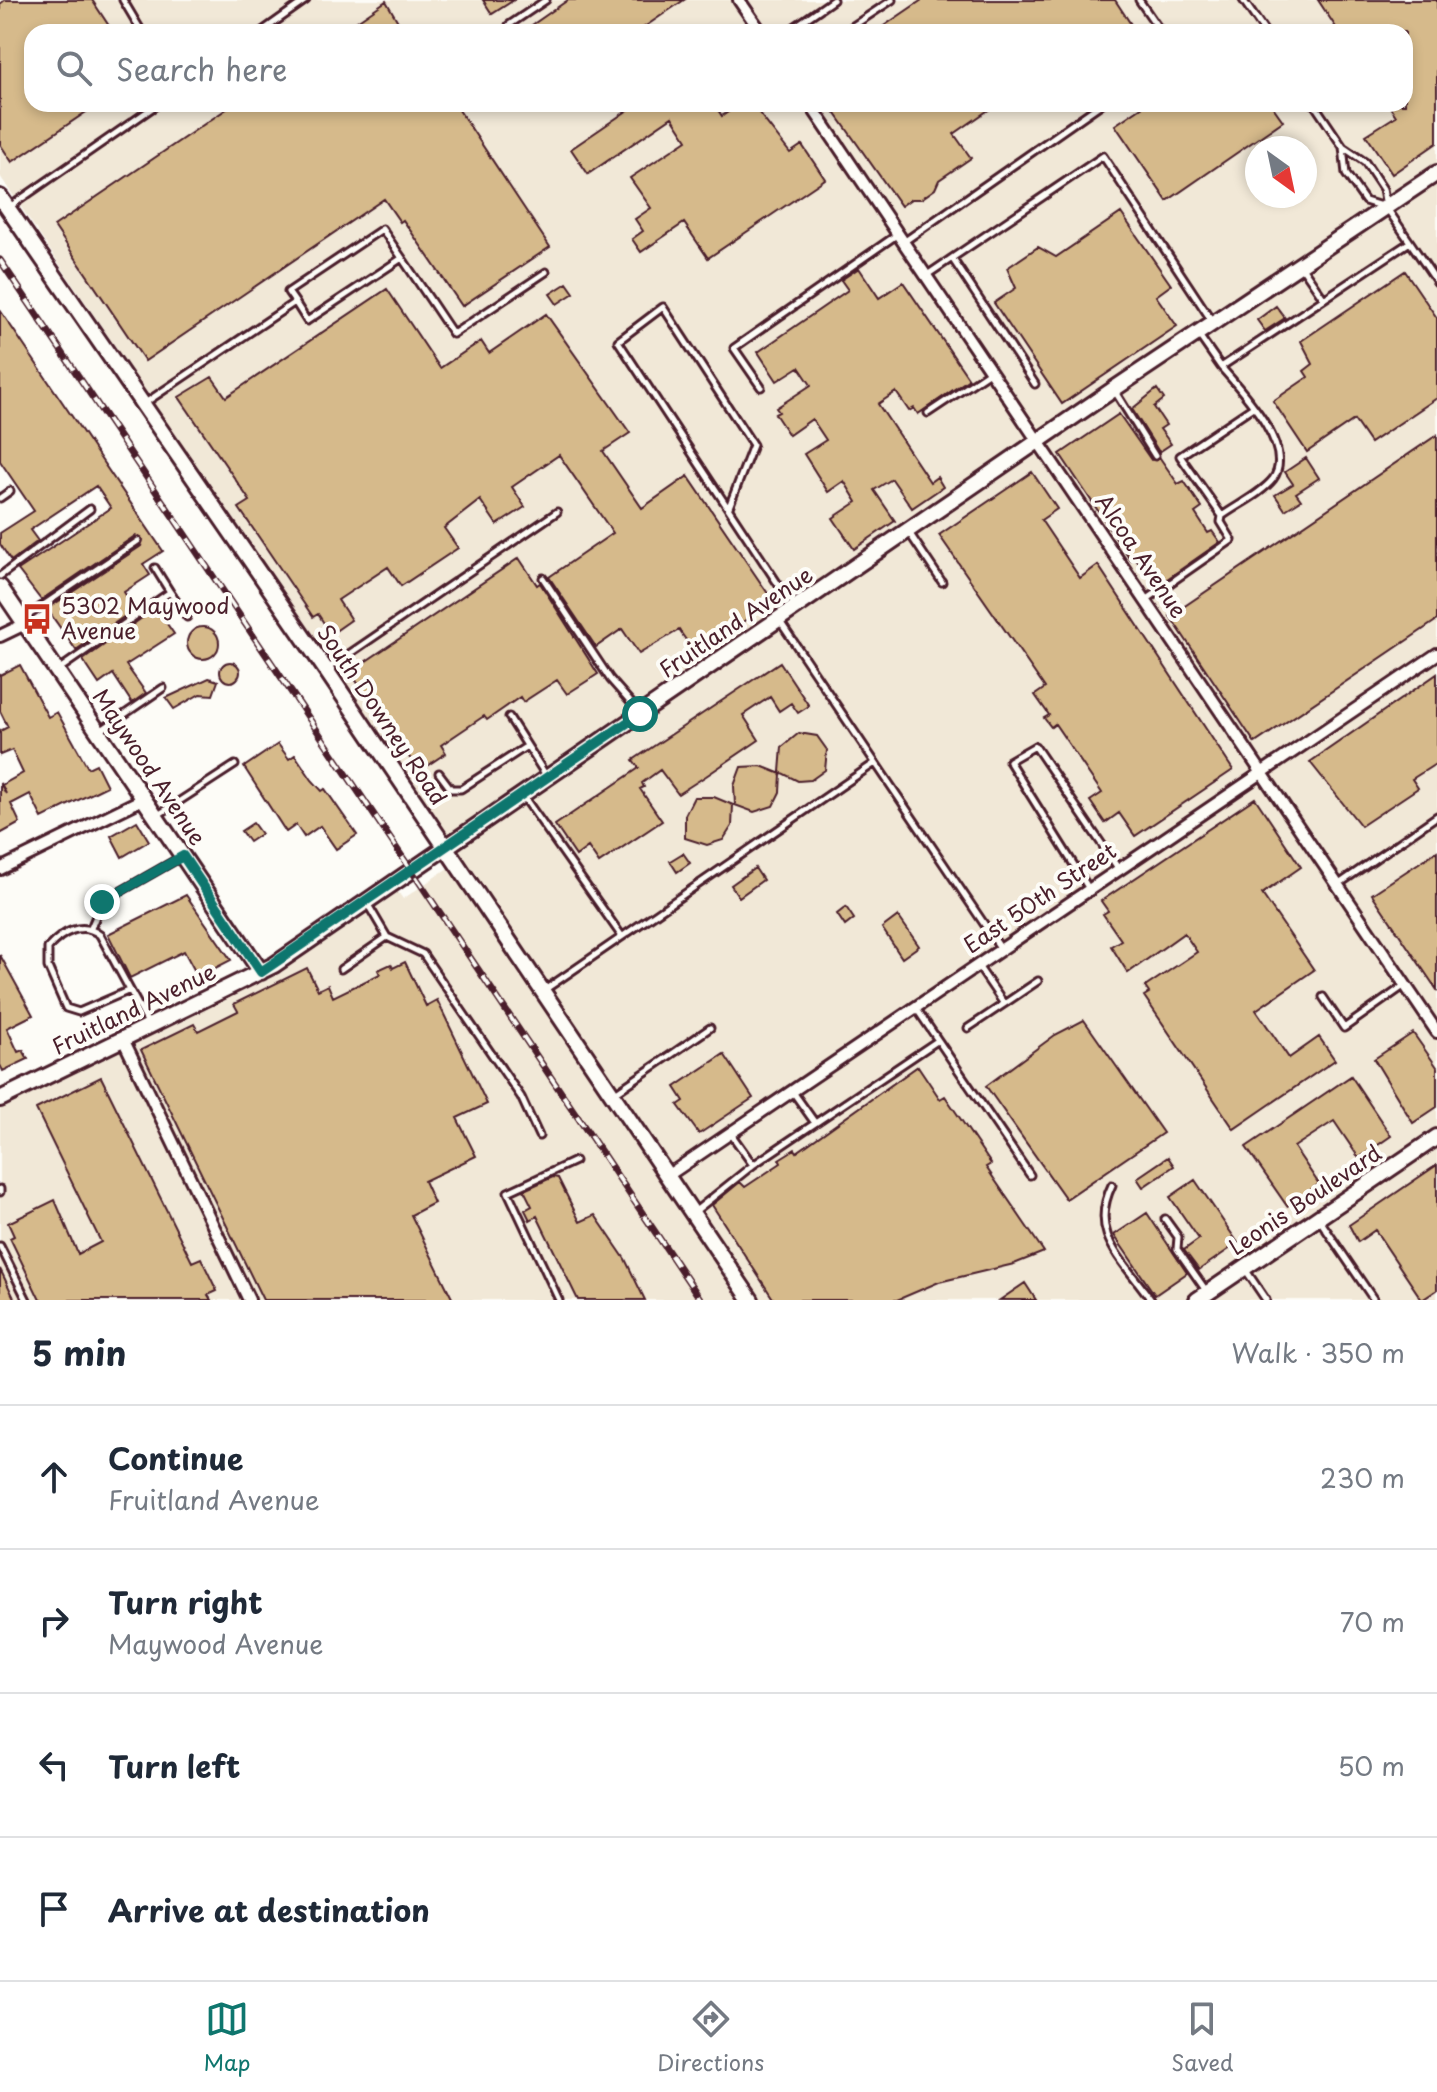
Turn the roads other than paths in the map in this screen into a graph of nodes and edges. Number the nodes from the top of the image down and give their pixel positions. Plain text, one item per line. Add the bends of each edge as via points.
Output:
1 (123, 0) edge
2 (306, 0) edge
3 (546, 0) edge
4 (739, 0) edge
5 (833, 0) edge
6 (892, 0) edge
7 (1139, 0) edge
8 (1243, 0) edge
9 (137, 24) edge
10 (272, 24) edge
11 (510, 24) edge
12 (756, 24) edge
13 (798, 24) edge
14 (856, 24) edge
15 (1156, 24) edge
16 (1260, 24) edge
17 (146, 112) edge
18 (815, 112) edge
19 (1089, 112) edge
20 (1319, 112) edge
21 (1343, 147) junction
22 (1437, 173) edge
23 (4, 203) edge
24 (1386, 207) junction
25 (902, 238) junction
26 (1410, 242) junction
27 (402, 258) junction
28 (952, 258) junction
29 (1300, 264) junction
30 (546, 272) dead end
31 (927, 275) junction
32 (1437, 282) edge
33 (1324, 299) junction
34 (295, 302) junction
35 (1213, 323) junction
36 (1198, 333) junction
37 (1221, 367) junction
38 (991, 370) junction
39 (1035, 384) dead end
40 (761, 387) dead end
41 (1114, 389) junction
42 (144, 404) junction
43 (1253, 407) junction
44 (928, 413) dead end
45 (1040, 441) junction
46 (1155, 456) dead end
47 (10, 491) dead end
48 (0, 498) edge
49 (729, 507) junction
50 (90, 509) dead end
51 (557, 512) dead end
52 (1222, 516) junction
53 (908, 530) junction
54 (138, 541) dead end
55 (155, 568) dead end
56 (0, 576) edge
57 (543, 578) dead end
58 (942, 582) dead end
59 (0, 587) edge
60 (170, 592) junction
61 (1146, 600) junction
62 (797, 607) junction
63 (187, 617) dead end
64 (778, 619) junction
65 (24, 622) junction
66 (0, 636) edge
67 (1437, 654) edge
68 (326, 670) junction
69 (57, 671) junction
70 (163, 688) dead end
71 (640, 714) junction
72 (509, 717) dead end
73 (99, 732) junction
74 (527, 746) junction
75 (875, 763) junction
76 (235, 765) dead end
77 (1262, 771) junction
78 (439, 773) dead end
79 (548, 778) junction
80 (522, 795) junction
81 (145, 798) junction
82 (157, 816) junction
83 (1437, 816) edge
84 (446, 849) junction
85 (183, 856) junction
86 (0, 869) edge
87 (1119, 869) junction
88 (1338, 884) junction
89 (1089, 889) junction
90 (366, 902) junction
91 (91, 928) junction
92 (621, 935) junction
93 (387, 937) junction
94 (1001, 949) junction
95 (978, 965) junction
96 (341, 969) dead end
97 (261, 972) junction
98 (1038, 981) dead end
99 (1405, 985) junction
100 (130, 990) junction
101 (542, 991) junction
102 (1323, 997) dead end
103 (1004, 1004) junction
104 (915, 1008) junction
105 (149, 1026) junction
106 (710, 1028) dead end
107 (968, 1028) dead end
108 (1437, 1032) edge
109 (123, 1039) junction
110 (937, 1041) junction
111 (792, 1091) junction
112 (613, 1095) junction
113 (0, 1099) edge
114 (815, 1123) junction
115 (730, 1134) junction
116 (539, 1136) dead end
117 (1437, 1137) edge
118 (575, 1161) dead end
119 (753, 1165) junction
120 (1030, 1175) dead end
121 (667, 1176) junction
122 (1112, 1185) dead end
123 (692, 1214) junction
124 (1318, 1218) junction
125 (1165, 1219) dead end
126 (0, 1246) edge
127 (1244, 1268) junction
128 (1202, 1296) edge
129 (27, 1300) edge
130 (249, 1300) edge
131 (559, 1300) edge
132 (751, 1300) edge
133 (1151, 1300) edge
134 (1266, 1300) edge
135 (1374, 1300) edge

1 - 9 lane
2 - 10 lane
3 - 11 lane
4 - 12 street
5 - 13 lane
6 - 14 lane
7 - 15 lane
8 - 16 lane
17 - 23 lane
18 - 25 street, Alcoa Avenue
19 - 25 lane
20 - 21 lane
21 - 24 lane via 1365,162 1383,189
21 - 24 lane via 1346,174 1365,201
22 - 24 street, Fruitland Avenue
23 - 42 street, South Downey Road
24 - 26 lane
24 - 29 street, Fruitland Avenue
25 - 31 street, Alcoa Avenue
25 - 40 lane via 734,348
26 - 32 lane
26 - 33 lane
27 - 30 lane via 453,334
27 - 34 lane via 307,321
27 - 34 lane via 382,229 288,292
28 - 31 lane
28 - 35 lane via 1103,156
28 - 39 lane
29 - 33 lane
29 - 35 street, Fruitland Avenue
31 - 38 street, Alcoa Avenue
33 - 37 lane
34 - 42 lane
35 - 36 street, Fruitland Avenue
36 - 37 lane
36 - 41 street, Fruitland Avenue
37 - 43 lane
38 - 44 lane
38 - 45 street, Alcoa Avenue
41 - 45 street, Fruitland Avenue
41 - 46 lane
42 - 68 street, South Downey Road
43 - 52 lane via 1279,447 1278,470 1271,482
43 - 52 lane via 1180,456
45 - 53 street, Fruitland Avenue
45 - 61 street, Alcoa Avenue
47 - 48 lane
49 - 49 lane via 618,341 663,307 753,445
49 - 62 lane
50 - 56 lane
51 - 68 lane
52 - 61 lane via 1232,540
53 - 58 lane
53 - 62 street, Fruitland Avenue
54 - 65 lane
55 - 60 lane
57 - 71 lane via 610,679
59 - 65 street, Maywood Avenue
60 - 63 lane
60 - 69 lane
61 - 77 street, Alcoa Avenue
62 - 64 street, Fruitland Avenue
64 - 71 street, Fruitland Avenue
64 - 75 lane
65 - 66 street
65 - 69 street, Maywood Avenue
67 - 77 street, East 50th Street
68 - 84 street, South Downey Road
69 - 73 street, Maywood Avenue
70 - 73 lane
71 - 79 street, Fruitland Avenue
72 - 74 lane
73 - 81 street, Maywood Avenue
74 - 78 lane via 461,789 451,789
74 - 79 lane
75 - 92 lane
75 - 94 lane
76 - 82 lane
77 - 87 street, East 50th Street
77 - 88 street, Alcoa Avenue
79 - 80 street, Fruitland Avenue
80 - 84 street, Fruitland Avenue
80 - 92 lane
81 - 82 street, Maywood Avenue
81 - 86 street
82 - 85 street, Maywood Avenue
83 - 88 lane
84 - 90 street, Fruitland Avenue
84 - 101 street, South Downey Road
85 - 91 lane via 102,902
85 - 97 street, Maywood Avenue
87 - 89 street, East 50th Street
87 - 89 lane via 1035,746 1009,761
88 - 99 street, Alcoa Avenue
89 - 94 street, East 50th Street
90 - 93 lane
90 - 97 street, Fruitland Avenue
91 - 100 lane
91 - 100 lane via 80,927 48,948 48,967 59,998 66,1008 79,1012
92 - 101 lane
93 - 96 lane
93 - 116 lane via 423,954 521,1097
94 - 95 street, East 50th Street
95 - 103 lane
95 - 104 street, East 50th Street
97 - 105 street, Fruitland Avenue
98 - 103 lane
99 - 102 lane via 1344,1028
99 - 108 street, Alcoa Avenue
100 - 105 lane
101 - 112 street, South Downey Road
103 - 107 lane
104 - 110 lane
104 - 111 street, East 50th Street
105 - 109 street, Fruitland Avenue
106 - 112 lane
109 - 113 street, Fruitland Avenue
109 - 130 street
110 - 114 lane
110 - 120 lane
111 - 114 lane
111 - 115 street, East 50th Street
112 - 121 street, South Downey Road
114 - 119 lane
115 - 119 lane
115 - 121 street, East 50th Street
117 - 124 street, Leonis Boulevard
118 - 131 lane via 508,1192
119 - 123 lane
121 - 123 street, South Downey Road
122 - 133 lane via 1102,1205 1104,1232
123 - 132 street, South Downey Road
124 - 127 street, Leonis Boulevard
124 - 135 lane
125 - 128 lane
126 - 129 lane
127 - 128 street, Leonis Boulevard
127 - 134 lane

